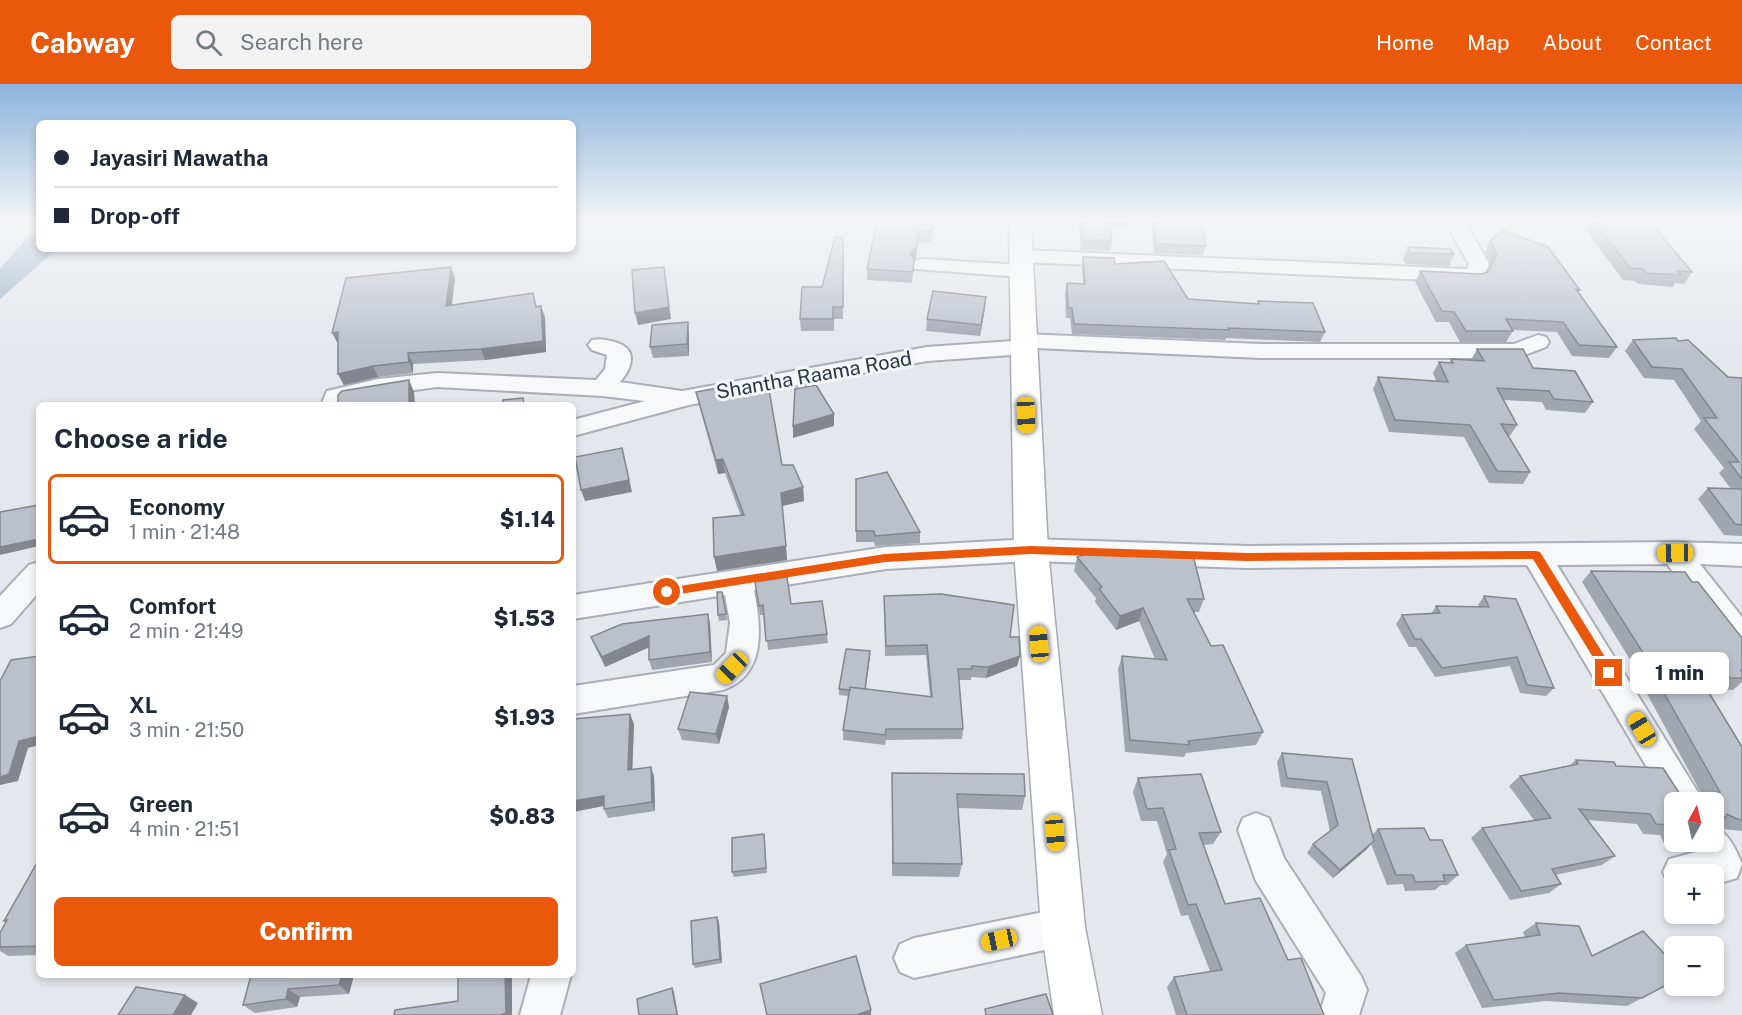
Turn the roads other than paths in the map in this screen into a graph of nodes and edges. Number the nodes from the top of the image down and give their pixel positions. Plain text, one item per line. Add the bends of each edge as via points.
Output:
1 (1022, 265) edge
2 (1077, 265) edge
3 (1479, 265) edge
4 (1538, 342) dead end
5 (1024, 344) junction
6 (600, 345) dead end
7 (602, 388) junction
8 (688, 397) junction
9 (334, 402) edge
10 (576, 427) edge
11 (1031, 550) junction
12 (1675, 553) junction
13 (1536, 555) junction
14 (1742, 555) edge
15 (36, 576) edge
16 (737, 580) junction
17 (576, 607) edge
18 (0, 616) edge
19 (1742, 639) edge
20 (576, 700) edge
21 (1680, 792) edge
22 (1256, 830) dead end
23 (1063, 927) junction
24 (914, 958) dead end
25 (550, 978) edge
26 (540, 1015) edge
27 (1078, 1015) edge
28 (1339, 1015) edge

1 - 5 main road
2 - 3 street via 1475,276
4 - 5 street, Shantha Raama Road via 1517,351 1261,351
5 - 8 street, Shantha Raama Road via 927,354
5 - 11 main road
6 - 7 street via 619,351 617,371
7 - 8 street
7 - 9 street via 437,380 378,387 336,396
8 - 10 street, Shantha Raama Road
11 - 13 street via 1247,557
11 - 16 street via 885,558
11 - 23 main road
12 - 13 street
12 - 14 street
12 - 19 street
13 - 21 street
15 - 18 street
16 - 17 street
16 - 20 street via 745,623 741,658 723,677
22 - 28 street via 1269,868 1347,990
23 - 24 street
23 - 27 main road
25 - 26 street

